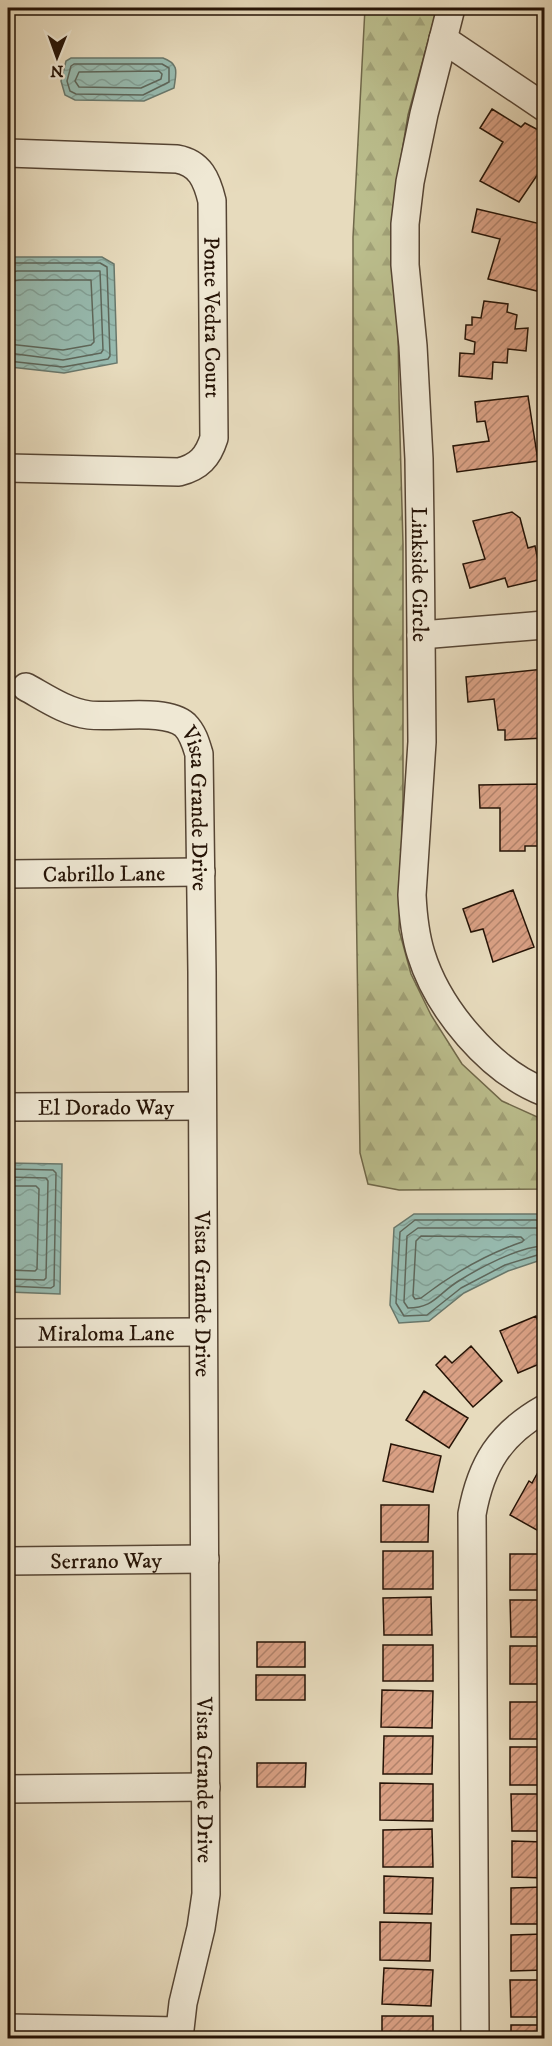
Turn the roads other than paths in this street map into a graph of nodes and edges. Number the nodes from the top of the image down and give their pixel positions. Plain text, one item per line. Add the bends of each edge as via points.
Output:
1 (451, 8) edge
2 (443, 39) junction
3 (544, 107) edge
4 (8, 153) edge
5 (8, 468) edge
6 (544, 625) edge
7 (421, 635) junction
8 (26, 687) dead end
9 (201, 872) junction
10 (8, 874) edge
11 (544, 1092) edge
12 (202, 1106) junction
13 (8, 1107) edge
14 (203, 1332) junction
15 (8, 1333) edge
16 (544, 1409) edge
17 (205, 1559) junction
18 (8, 1561) edge
19 (206, 1787) junction
20 (8, 1789) edge
21 (8, 2028) edge
22 (179, 2035) edge
23 (475, 2038) edge

1 - 2 street, Linkside Circle
2 - 3 street
2 - 7 street, Linkside Circle via 410,182 405,224 419,459
4 - 5 street, Ponte Vedra Court via 177,159 202,173 212,201 214,438 204,459 179,472
6 - 7 street
7 - 11 street, Linkside Circle via 422,742 412,895 421,956 440,995 481,1050
8 - 9 street, Vista Grande Drive via 65,709 88,715 163,717 187,726 199,754
9 - 10 street, Cabrillo Lane
9 - 12 street, Vista Grande Drive
12 - 13 street, El Dorado Way
12 - 14 street, Vista Grande Drive
14 - 15 street, Miraloma Lane
14 - 17 street, Vista Grande Drive
16 - 23 street via 514,1430 493,1454 478,1484 472,1514
17 - 18 street, Serrano Way
17 - 19 street, Vista Grande Drive
19 - 20 street
19 - 22 street, Vista Grande Drive via 206,1894
21 - 22 street

